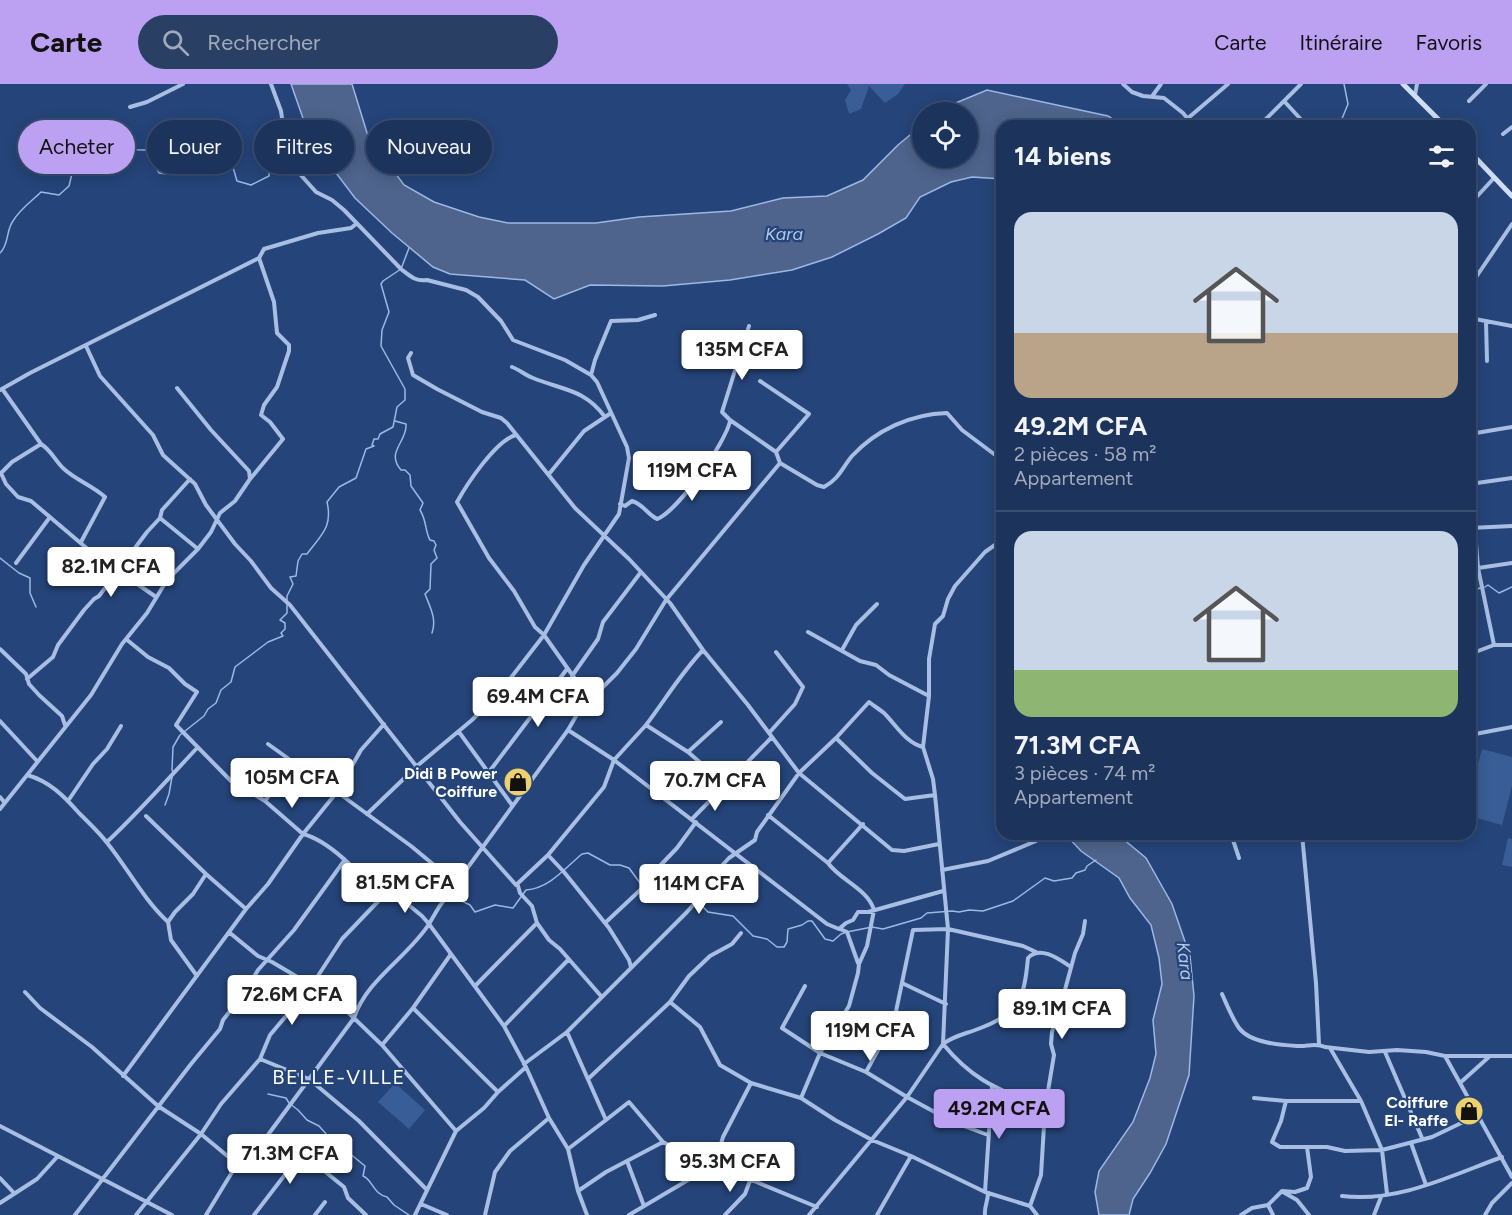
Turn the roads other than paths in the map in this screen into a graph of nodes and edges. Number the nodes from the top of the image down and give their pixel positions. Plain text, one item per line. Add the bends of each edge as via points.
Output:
1 (183, 84) edge
2 (271, 84) edge
3 (1123, 84) edge
4 (1161, 84) edge
5 (1228, 84) edge
6 (1301, 84) edge
7 (1403, 84) edge
8 (1417, 84) edge
9 (1486, 84) edge
10 (1153, 95) junction
11 (1415, 96) junction
12 (1284, 101) junction
13 (1469, 101) dead end
14 (130, 107) dead end
15 (1187, 119) joint
16 (1265, 120) edge
17 (1301, 120) edge
18 (1439, 120) edge
19 (1512, 127) edge
20 (1503, 134) dead end
21 (1476, 158) edge
22 (1495, 177) junction
23 (1512, 196) edge
24 (1476, 198) edge
25 (356, 224) junction
26 (1512, 224) edge
27 (259, 258) junction
28 (1476, 277) edge
29 (655, 315) dead end
30 (1476, 320) edge
31 (1486, 322) junction
32 (749, 326) dead end
33 (1512, 326) edge
34 (86, 346) junction
35 (411, 353) dead end
36 (1487, 361) dead end
37 (512, 367) dead end
38 (591, 375) junction
39 (760, 381) dead end
40 (177, 388) dead end
41 (2, 390) edge
42 (611, 413) junction
43 (605, 417) junction
44 (730, 420) junction
45 (1512, 427) edge
46 (1476, 433) edge
47 (517, 435) junction
48 (41, 444) junction
49 (776, 452) junction
50 (996, 456) edge
51 (780, 463) junction
52 (549, 474) junction
53 (1512, 478) edge
54 (190, 479) junction
55 (250, 479) junction
56 (1476, 483) edge
57 (620, 504) junction
58 (50, 517) junction
59 (160, 518) junction
60 (216, 520) junction
61 (1512, 526) edge
62 (1476, 529) edge
63 (604, 536) junction
64 (81, 542) junction
65 (996, 544) edge
66 (198, 549) junction
67 (1476, 555) edge
68 (16, 563) dead end
69 (1512, 563) edge
70 (1478, 568) junction
71 (120, 571) junction
72 (641, 572) junction
73 (156, 597) junction
74 (666, 600) junction
75 (877, 604) dead end
76 (808, 632) dead end
77 (544, 635) junction
78 (126, 639) junction
79 (1494, 645) junction
80 (1512, 645) edge
81 (0, 649) edge
82 (702, 650) junction
83 (842, 650) junction
84 (776, 652) dead end
85 (1476, 652) edge
86 (567, 669) junction
87 (572, 676) junction
88 (27, 679) junction
89 (929, 696) junction
90 (588, 702) junction
91 (0, 721) edge
92 (721, 722) dead end
93 (384, 724) junction
94 (646, 725) junction
95 (65, 726) junction
96 (121, 726) dead end
97 (1512, 727) edge
98 (568, 730) junction
99 (459, 732) junction
100 (1476, 734) edge
101 (771, 735) junction
102 (836, 738) junction
103 (267, 744) dead end
104 (923, 747) junction
105 (197, 748) junction
106 (688, 752) junction
107 (614, 760) junction
108 (37, 761) junction
109 (417, 766) junction
110 (489, 772) junction
111 (799, 772) junction
112 (27, 775) junction
113 (722, 788) junction
114 (337, 792) junction
115 (936, 795) junction
116 (0, 797) edge
117 (68, 801) junction
118 (265, 801) junction
119 (5, 802) junction
120 (512, 805) junction
121 (0, 809) edge
122 (367, 814) junction
123 (146, 816) dead end
124 (768, 816) junction
125 (694, 820) junction
126 (863, 824) junction
127 (303, 834) junction
128 (1233, 840) edge
129 (1303, 840) edge
130 (1036, 841) dead end
131 (107, 842) junction
132 (939, 844) junction
133 (482, 848) junction
134 (735, 852) junction
135 (548, 855) junction
136 (1239, 858) dead end
137 (344, 861) junction
138 (828, 863) junction
139 (942, 870) junction
140 (206, 874) junction
141 (457, 884) junction
142 (516, 885) junction
143 (388, 891) junction
144 (944, 891) junction
145 (246, 909) junction
146 (874, 910) junction
147 (1084, 921) dead end
148 (168, 922) junction
149 (537, 923) junction
150 (605, 923) junction
151 (429, 924) junction
152 (839, 929) junction
153 (948, 929) junction
154 (230, 933) junction
155 (741, 933) dead end
156 (1036, 952) junction
157 (451, 954) junction
158 (568, 960) junction
159 (267, 961) junction
160 (859, 964) junction
161 (1071, 967) junction
162 (631, 968) junction
163 (197, 976) junction
164 (902, 983) junction
165 (312, 985) junction
166 (476, 985) junction
167 (805, 986) dead end
168 (25, 992) dead end
169 (1222, 994) dead end
170 (601, 996) junction
171 (670, 1002) junction
172 (946, 1004) junction
173 (412, 1008) junction
174 (354, 1017) junction
175 (504, 1026) junction
176 (567, 1032) junction
177 (943, 1044) junction
178 (1318, 1044) junction
179 (382, 1045) junction
180 (1330, 1047) junction
181 (1385, 1052) junction
182 (820, 1053) junction
183 (1445, 1056) junction
184 (1490, 1056) junction
185 (1512, 1056) edge
186 (260, 1059) junction
187 (525, 1065) junction
188 (866, 1072) junction
189 (123, 1076) junction
190 (309, 1079) junction
191 (588, 1079) junction
192 (751, 1083) junction
193 (1460, 1083) junction
194 (992, 1086) junction
195 (498, 1092) junction
196 (907, 1097) junction
197 (801, 1098) junction
198 (1254, 1098) dead end
199 (1286, 1101) junction
200 (1361, 1101) junction
201 (158, 1106) junction
202 (1045, 1109) junction
203 (1478, 1115) junction
204 (549, 1118) junction
205 (606, 1120) junction
206 (0, 1126) edge
207 (456, 1131) junction
208 (201, 1134) junction
209 (988, 1135) junction
210 (1422, 1138) junction
211 (872, 1140) junction
212 (663, 1142) junction
213 (1411, 1143) junction
214 (306, 1144) dead end
215 (1307, 1147) junction
216 (568, 1149) junction
217 (1382, 1150) junction
218 (300, 1155) junction
219 (58, 1156) junction
220 (911, 1156) junction
221 (1502, 1156) junction
222 (627, 1161) junction
223 (237, 1164) junction
224 (715, 1164) junction
225 (1511, 1176) edge
226 (0, 1178) edge
227 (751, 1178) junction
228 (103, 1179) junction
229 (1512, 1183) edge
230 (1426, 1185) junction
231 (427, 1190) junction
232 (578, 1191) junction
233 (1282, 1191) junction
234 (14, 1193) junction
235 (986, 1193) junction
236 (1387, 1194) junction
237 (1341, 1196) dead end
238 (1381, 1197) junction
239 (147, 1201) junction
240 (325, 1202) dead end
241 (0, 1203) edge
242 (421, 1204) junction
243 (1268, 1204) junction
244 (644, 1206) junction
245 (1030, 1206) junction
246 (817, 1207) junction
247 (635, 1214) edge
248 (75, 1215) edge
249 (136, 1215) edge
250 (172, 1215) edge
251 (206, 1215) edge
252 (254, 1215) edge
253 (315, 1215) edge
254 (366, 1215) edge
255 (414, 1215) edge
256 (447, 1215) edge
257 (485, 1215) edge
258 (587, 1215) edge
259 (629, 1215) edge
260 (725, 1215) edge
261 (809, 1215) edge
262 (877, 1215) edge
263 (985, 1215) edge
264 (1037, 1215) edge
265 (1241, 1215) edge
266 (1273, 1215) edge
267 (1309, 1215) edge
268 (1374, 1215) edge
269 (1485, 1215) edge

1 - 14 street
2 - 25 street via 281,111 286,146 299,173 310,187 332,200
3 - 10 street via 1132,92
4 - 10 street
5 - 15 street
6 - 12 street
7 - 11 main road
8 - 11 street
9 - 13 street
10 - 15 street via 1164,98
11 - 18 main road
12 - 16 street
12 - 17 street
19 - 20 street
21 - 22 main road
22 - 23 main road
22 - 24 street
25 - 27 street via 276,244 264,249
25 - 38 street via 414,279 466,290 492,310 513,340 565,360
26 - 28 street
27 - 34 street
27 - 55 street via 274,302 278,333 289,345 289,351 277,387 261,415 283,439
29 - 38 street via 611,321
30 - 31 street
31 - 33 street
31 - 36 street
32 - 44 street via 722,412
34 - 41 street
34 - 54 street via 100,376 153,435 163,455
35 - 47 street via 408,358 412,375 501,418
37 - 43 street via 531,378 580,394 596,403
38 - 42 street
39 - 49 street via 809,414
40 - 55 street via 249,471
41 - 48 street
42 - 43 street
42 - 57 street via 629,458
43 - 52 street via 584,431
44 - 49 street
44 - 57 street via 728,432 702,471 665,515 657,519 638,502
45 - 46 street
47 - 52 street
47 - 77 street via 497,448 457,502 489,558
48 - 58 street via 1,473 18,497 31,501
48 - 64 street via 50,449 64,469 105,497
49 - 51 street
50 - 51 street via 947,413 937,413 896,423 853,455 833,482 824,487
51 - 74 street
52 - 63 street via 575,508
53 - 56 street
54 - 59 street via 162,510
54 - 60 street
55 - 60 street
57 - 63 street via 615,521
58 - 64 street
58 - 68 street
59 - 66 street
59 - 71 street
60 - 66 street
60 - 93 street via 271,588 290,605
61 - 62 street
63 - 72 street
63 - 77 street
64 - 71 street
65 - 89 street via 955,586 935,624 929,659
66 - 73 street
67 - 70 street
69 - 70 street
70 - 79 street
71 - 73 street
71 - 88 street via 84,610 53,657
72 - 74 street
72 - 87 street via 603,622 598,639
73 - 78 street
74 - 82 street
74 - 90 street via 636,649
75 - 83 street via 856,625
76 - 83 street
77 - 86 street
77 - 99 street via 499,693
78 - 95 street
78 - 105 street via 197,692 176,725
79 - 80 street
79 - 85 street
81 - 88 street
82 - 94 street
82 - 101 street
83 - 89 street
84 - 101 street via 803,687
86 - 87 street
86 - 110 street
87 - 90 street
88 - 95 street via 62,716
89 - 104 street
90 - 98 street
91 - 108 street
92 - 106 street
93 - 109 street
93 - 114 street via 361,750
94 - 106 street
94 - 107 street
95 - 108 street
96 - 117 street
97 - 100 street
98 - 107 street
98 - 120 street
99 - 109 street
99 - 110 street
101 - 111 street
101 - 113 street
102 - 104 street via 869,702 913,743
102 - 111 street
102 - 115 street via 905,799
103 - 118 street via 293,762
104 - 115 street
105 - 118 street via 231,781
105 - 131 street
106 - 113 street
107 - 125 street
107 - 135 street via 604,787
108 - 112 street
109 - 122 street
109 - 133 street
110 - 120 street
111 - 124 street
111 - 126 street
112 - 117 street via 56,789
112 - 119 street
113 - 125 street
114 - 122 street
114 - 127 street
115 - 132 street
116 - 119 street
117 - 131 street
118 - 127 street
119 - 121 street
120 - 133 street
122 - 141 street
123 - 140 street
124 - 134 street via 755,840
124 - 138 street
125 - 134 street
125 - 150 street via 652,879
126 - 132 street via 892,850
126 - 138 street
127 - 137 street
127 - 145 street
128 - 136 street
129 - 178 street
130 - 139 street via 988,861
131 - 148 street via 152,907
132 - 139 street
133 - 141 street
133 - 142 street
134 - 152 street via 816,917
134 - 162 street via 687,912
135 - 142 street
135 - 150 street
137 - 143 street via 362,874 376,892
137 - 159 street
138 - 146 street via 860,891
139 - 144 street
140 - 145 street
140 - 148 street
141 - 151 street
142 - 149 street via 532,906
143 - 151 street via 408,903
143 - 165 street via 342,939
144 - 146 street
144 - 153 street
145 - 154 street
146 - 152 street via 858,912
146 - 160 street
147 - 161 street
148 - 163 street via 171,940
149 - 158 street
149 - 166 street
150 - 162 street
151 - 157 street
151 - 174 street via 357,1006
152 - 160 street via 847,932
153 - 156 street
153 - 164 street via 913,930
153 - 172 street
154 - 159 street
154 - 163 street
155 - 171 street via 689,976
156 - 161 street
156 - 177 street via 1028,958 1021,998 1008,1015
157 - 166 street
157 - 173 street
158 - 170 street
158 - 175 street
159 - 165 street
159 - 201 street via 220,1029
160 - 182 street via 849,1006
161 - 202 street via 1052,1032 1054,1055
162 - 170 street
163 - 189 street
164 - 172 street
164 - 188 street via 894,1021
165 - 174 street
165 - 186 street via 270,1035
166 - 175 street
167 - 182 street via 782,1028
168 - 189 street
169 - 178 street via 1246,1035 1299,1046
170 - 176 street
171 - 191 street
171 - 192 street via 700,1027 720,1065
172 - 177 street
173 - 179 street
173 - 195 street
174 - 179 street
174 - 190 street
175 - 187 street
176 - 187 street
176 - 191 street
177 - 194 street via 964,1068
177 - 196 street
178 - 180 street
179 - 207 street
180 - 181 street
180 - 200 street
181 - 183 street
181 - 210 street
182 - 188 street
182 - 197 street
183 - 184 street
183 - 193 street
184 - 185 street
184 - 193 street
186 - 190 street
186 - 208 street
187 - 195 street
187 - 204 street
188 - 196 street
189 - 201 street
190 - 223 street via 262,1143
190 - 231 street via 359,1121
191 - 205 street
192 - 197 street
192 - 224 street via 723,1137
193 - 203 street
194 - 202 street
194 - 209 street
195 - 207 street
196 - 209 street via 953,1122
196 - 211 street
197 - 211 street
198 - 199 street
199 - 200 street
199 - 215 street via 1272,1142 1280,1148
200 - 217 street
201 - 208 street
201 - 228 street
202 - 245 street via 1041,1174
203 - 210 street
203 - 221 street
204 - 216 street
204 - 257 street via 510,1151 495,1172
205 - 212 street via 629,1102
205 - 216 street
206 - 219 street
207 - 231 street
208 - 223 street
208 - 239 street
209 - 235 street
210 - 213 street
211 - 220 street
211 - 246 street
212 - 222 street
212 - 224 street
213 - 217 street
213 - 230 street
214 - 218 street
215 - 217 street
215 - 233 street via 1311,1177 1307,1188
216 - 232 street
217 - 236 street
218 - 252 street
218 - 254 street via 344,1187 348,1198
219 - 228 street
219 - 234 street via 44,1173
220 - 235 street
220 - 262 street
221 - 225 street
221 - 230 street
222 - 232 street
222 - 244 street
223 - 251 street
224 - 227 street
224 - 244 street
226 - 234 street
227 - 246 street
227 - 260 street via 744,1194
228 - 239 street
228 - 248 street
229 - 269 street
230 - 236 street
231 - 242 street
232 - 258 street
233 - 243 street
233 - 267 street via 1297,1200
234 - 241 street
235 - 245 street
235 - 263 street
236 - 238 street
237 - 238 street
238 - 268 street
239 - 249 street
239 - 250 street
240 - 253 street
242 - 255 street
242 - 256 street
243 - 265 street
243 - 266 street
244 - 247 street
245 - 264 street
246 - 261 street
247 - 259 street

